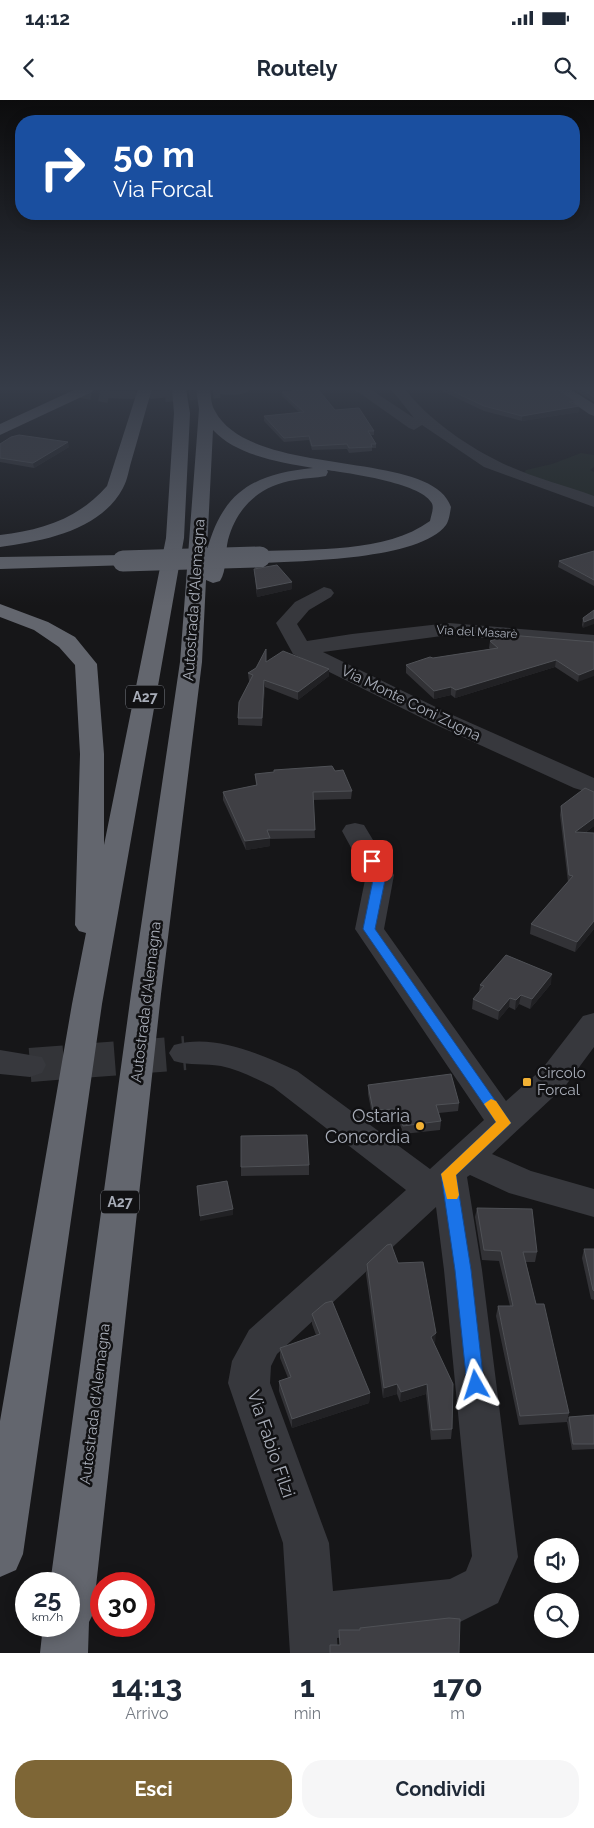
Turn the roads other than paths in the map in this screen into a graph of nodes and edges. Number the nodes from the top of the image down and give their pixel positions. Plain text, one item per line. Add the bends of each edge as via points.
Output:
1 (126, 461) edge
2 (179, 461) edge
3 (203, 461) edge
4 (309, 461) edge
5 (486, 461) edge
6 (376, 475) junction
7 (594, 502) edge
8 (0, 541) edge
9 (0, 563) edge
10 (324, 593) dead end
11 (0, 610) edge
12 (594, 641) edge
13 (301, 649) junction
14 (191, 662) junction
15 (594, 786) edge
16 (355, 832) dead end
17 (87, 1004) junction
18 (594, 1024) edge
19 (185, 1054) tunnel mouth
20 (504, 1123) junction
21 (448, 1173) junction
22 (594, 1203) edge
23 (0, 1554) edge
24 (74, 1572) edge
25 (314, 1635) edge
26 (66, 1637) edge
27 (64, 1653) edge

1 - 8 highway via 106,499 79,521 56,531
2 - 17 highway, Autostrada d'Alemagna / A27 via 175,538
3 - 14 highway, Autostrada d'Alemagna / A27
4 - 6 highway, A27
5 - 7 street
6 - 9 highway, A27, bridge via 404,481 434,494 443,513 438,523 411,540 364,551 260,557
6 - 14 highway, A27 via 333,471 294,474 254,486 240,499 223,522 214,548 210,610
10 - 13 street via 302,606 286,623
11 - 17 highway, A27 via 42,626 67,642 86,664 92,754
12 - 13 street, Via del Masarè via 449,629 371,637
13 - 15 street, Via Monte Coni Zugna via 440,718
14 - 24 highway, Autostrada d'Alemagna / A27
16 - 20 street via 380,875 369,929
17 - 23 highway, Autostrada d'Alemagna / A27
18 - 20 street, Via Fabio Filzi via 554,1077
19 - 21 street via 224,1055 262,1068
20 - 21 street, Via Fabio Filzi
21 - 22 street via 522,1183
21 - 25 street, Via Fabio Filzi via 263,1342 249,1370 249,1383 306,1542
21 - 25 street via 463,1270 495,1557 482,1587 454,1602
26 - 27 highway

